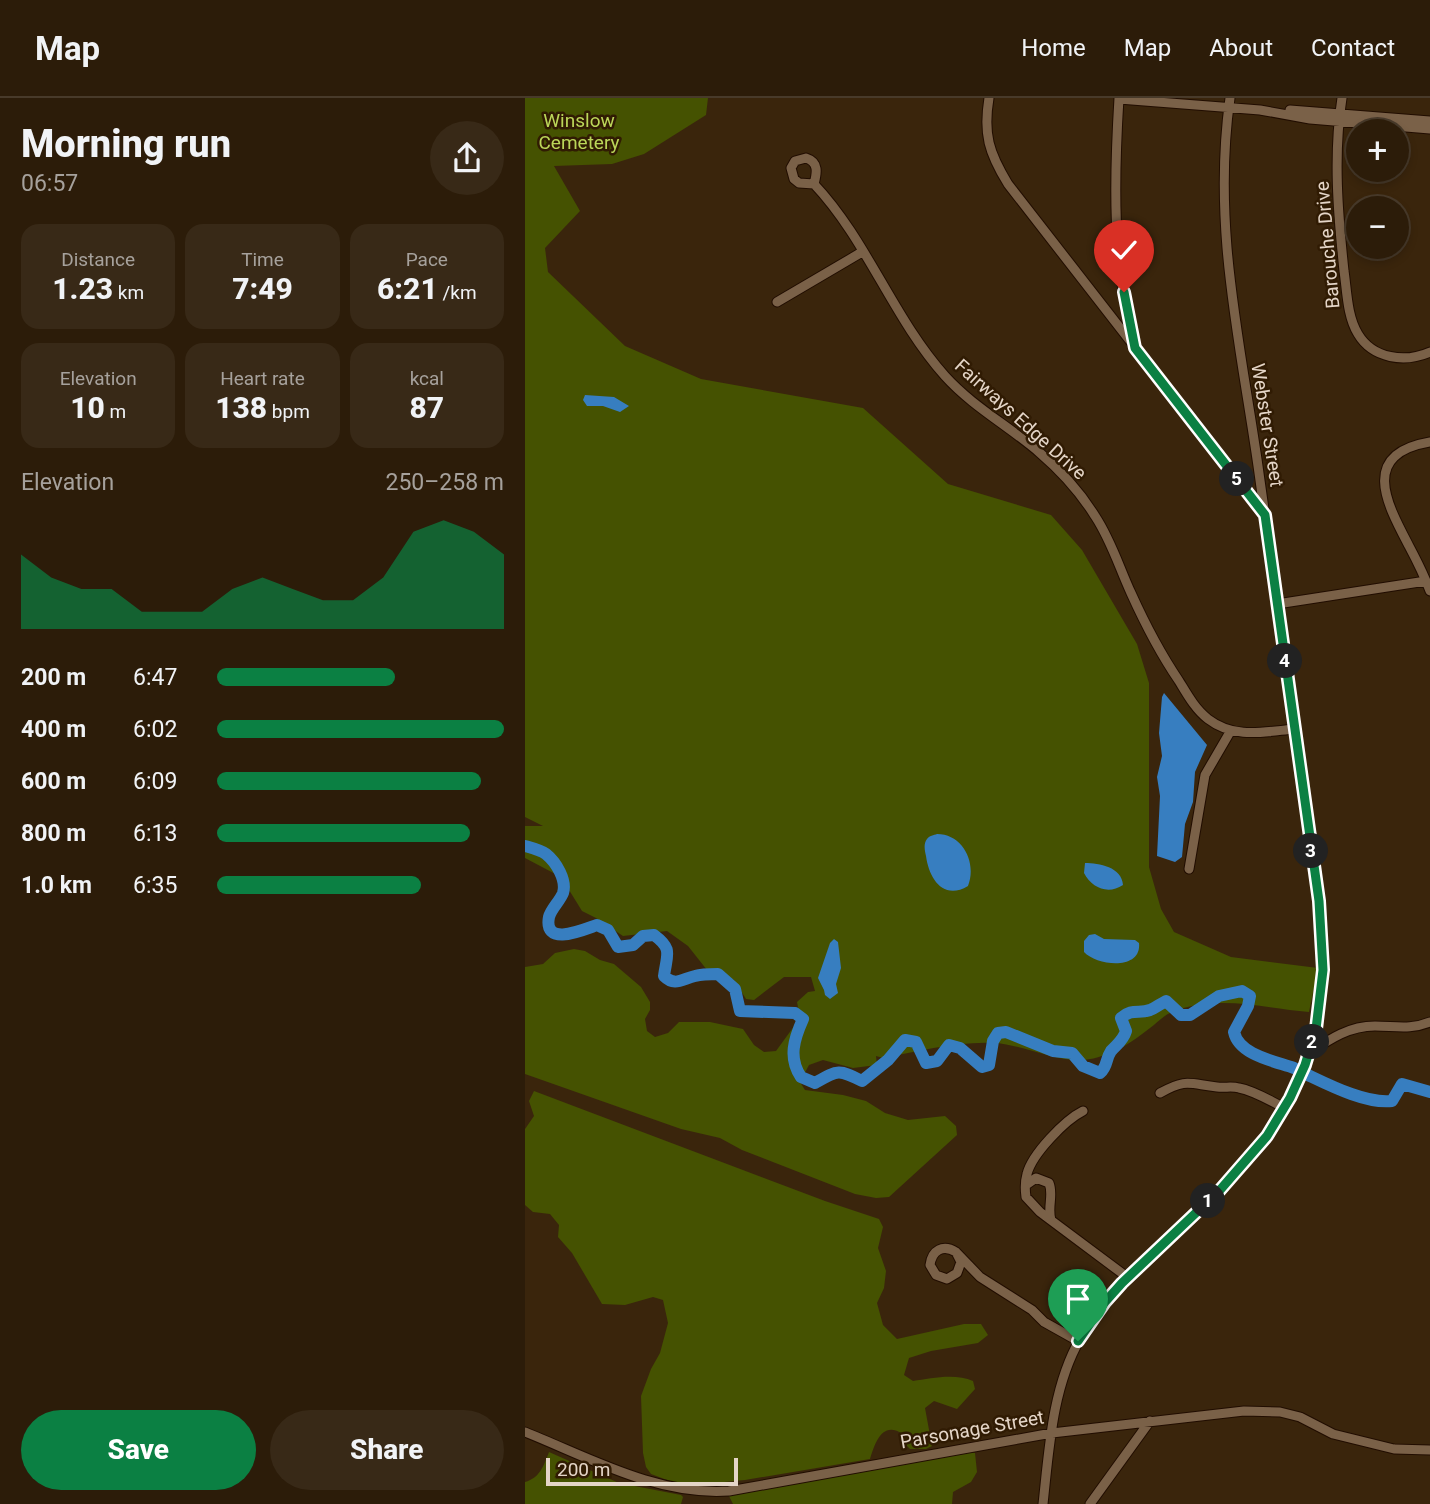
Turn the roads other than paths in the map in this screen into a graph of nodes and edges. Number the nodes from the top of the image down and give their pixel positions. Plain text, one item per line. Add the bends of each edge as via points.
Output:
1 (989, 98) edge
2 (1342, 98) edge
3 (1119, 99) edge
4 (1229, 103) edge
5 (1339, 117) junction
6 (1430, 121) edge
7 (1430, 129) edge
8 (814, 184) dead end
9 (862, 252) junction
10 (777, 302) dead end
11 (1135, 348) junction
12 (1430, 352) edge
13 (1430, 442) edge
14 (1265, 515) junction
15 (1428, 586) edge
16 (1277, 604) junction
17 (1294, 729) junction
18 (1230, 732) junction
19 (1189, 869) dead end
20 (1430, 1023) edge
21 (1309, 1053) junction
22 (1160, 1093) dead end
23 (1285, 1108) junction
24 (1083, 1111) dead end
25 (1026, 1185) junction
26 (1051, 1220) junction
27 (956, 1252) dead end
28 (1127, 1278) junction
29 (1078, 1341) junction
30 (1150, 1421) junction
31 (525, 1432) edge
32 (1052, 1433) junction
33 (1430, 1450) edge
34 (1043, 1504) edge
35 (1090, 1504) edge

1 - 11 street via 987,138 1003,176
2 - 5 street, Barouche Drive
3 - 4 street
3 - 11 street via 1118,238
4 - 5 street
4 - 14 street, Webster Street via 1224,206 1229,286
5 - 6 street
5 - 7 street
5 - 12 street, Barouche Drive via 1340,228 1355,329 1364,342 1384,355 1410,359
8 - 9 street, Fairways Edge Drive
9 - 10 street
9 - 18 street, Fairways Edge Drive via 907,327 944,375 985,413 1038,451 1077,491 1103,528 1172,671 1206,718
11 - 14 street
13 - 15 street via 1398,454 1384,484 1389,505
14 - 16 street, Webster Street
15 - 16 street
16 - 17 street, Webster Street
17 - 18 street
17 - 21 street, Webster Street via 1322,941 1323,985
18 - 19 street via 1205,775
20 - 21 street via 1413,1028 1349,1030
21 - 23 street, Webster Street
22 - 23 street via 1192,1082 1236,1087
23 - 28 street, Webster Street via 1241,1168
24 - 25 street via 1062,1125 1042,1150 1028,1170
25 - 26 street via 1028,1201
25 - 26 street via 1036,1178 1049,1183
26 - 28 street
27 - 29 street via 980,1278
28 - 29 street, Webster Street
29 - 32 street, Webster Street via 1061,1388
30 - 32 street, Parsonage Street
30 - 33 street, Parsonage Street via 1280,1412 1339,1436 1394,1449
30 - 35 street
31 - 32 street, Parsonage Street via 613,1469 709,1493
32 - 34 street, Webster Street

